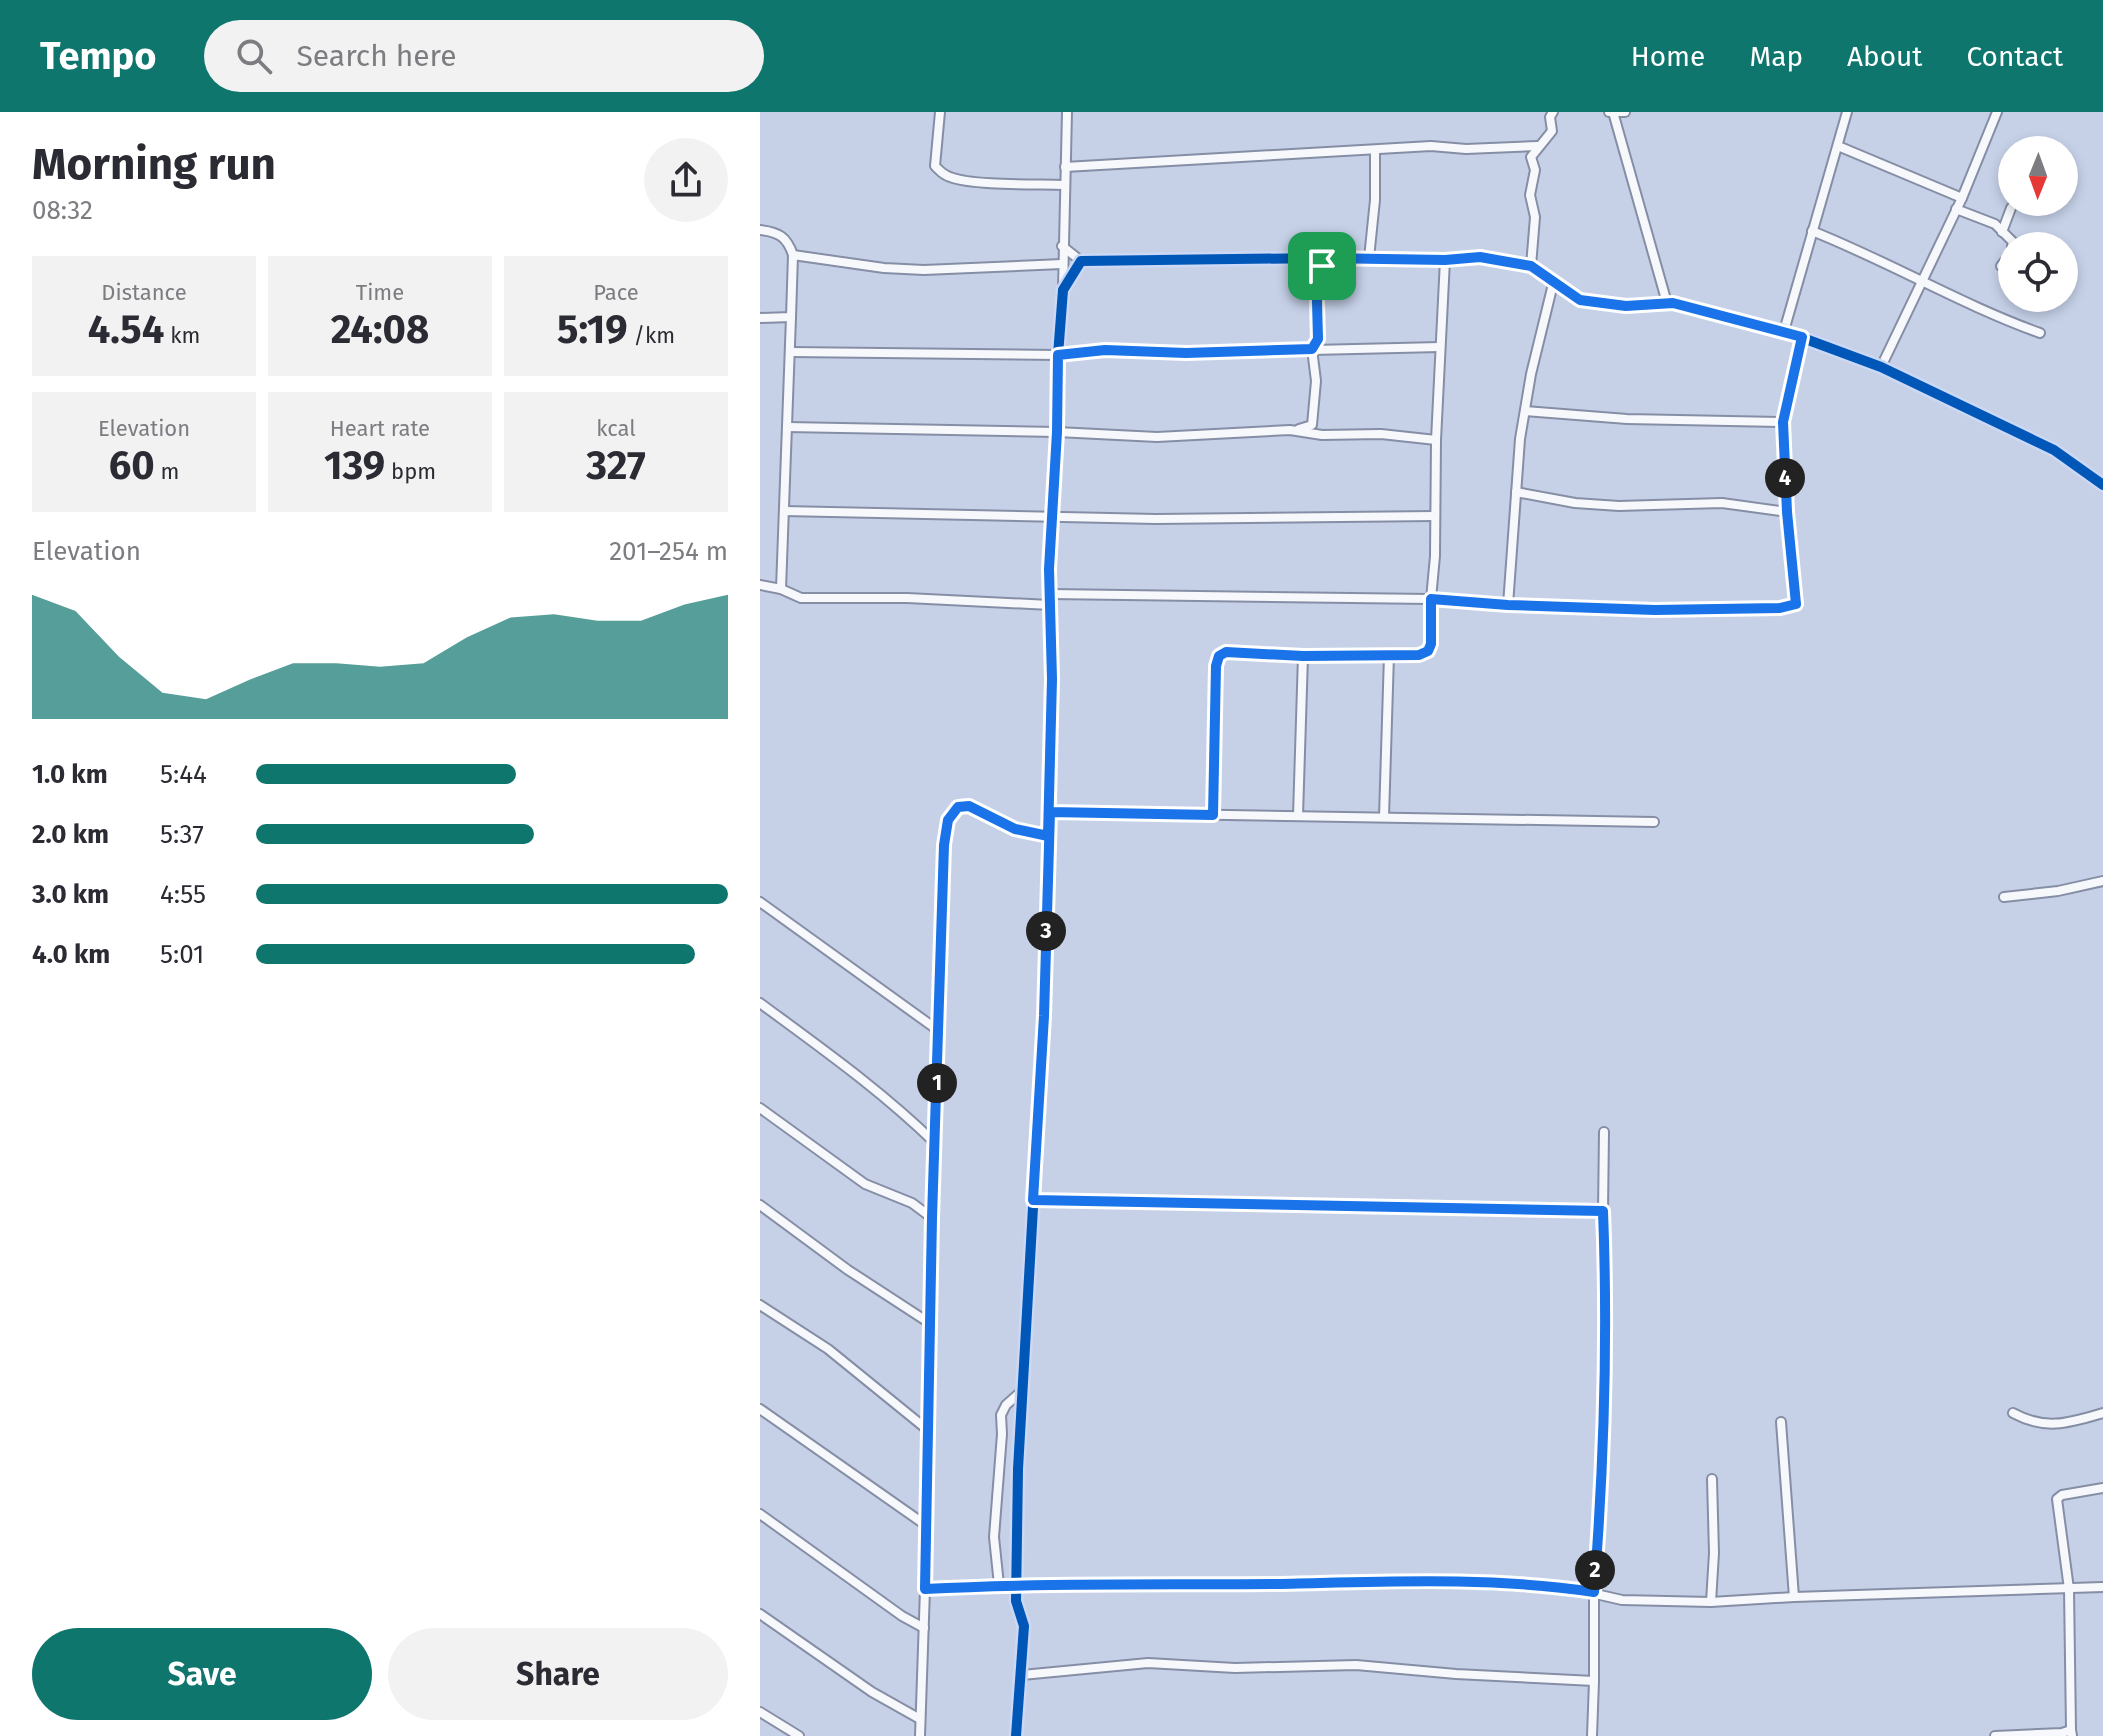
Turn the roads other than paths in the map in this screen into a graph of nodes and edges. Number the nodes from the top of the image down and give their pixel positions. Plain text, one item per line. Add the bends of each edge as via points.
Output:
1 (940, 112) edge
2 (1067, 112) edge
3 (1553, 112) edge
4 (1612, 112) edge
5 (1625, 112) edge
6 (1847, 112) edge
7 (1997, 112) edge
8 (1538, 146) junction
9 (1838, 146) junction
10 (1375, 151) junction
11 (1065, 167) junction
12 (1064, 185) junction
13 (1962, 198) junction
14 (1956, 209) junction
15 (2008, 216) edge
16 (760, 230) edge
17 (1812, 231) junction
18 (2002, 232) joint
19 (1062, 246) junction
20 (793, 255) junction
21 (1322, 258) junction
22 (1369, 258) junction
23 (1445, 260) junction
24 (1081, 261) junction
25 (1062, 264) junction
26 (1531, 266) junction
27 (1921, 279) junction
28 (1553, 284) junction
29 (1063, 290) junction
30 (1667, 303) junction
31 (791, 317) junction
32 (760, 318) edge
33 (1784, 331) junction
34 (2040, 333) dead end
35 (1802, 337) junction
36 (1440, 347) junction
37 (1312, 349) junction
38 (790, 352) junction
39 (1058, 355) junction
40 (1881, 367) junction
41 (1525, 411) junction
42 (1783, 422) junction
43 (787, 427) junction
44 (1057, 432) junction
45 (1174, 433) dead end
46 (1436, 440) junction
47 (2103, 470) edge
48 (2100, 482) edge
49 (1516, 492) junction
50 (784, 511) junction
51 (1787, 512) junction
52 (1435, 516) junction
53 (1053, 518) junction
54 (760, 585) edge
55 (781, 589) junction
56 (1050, 594) junction
57 (1431, 599) junction
58 (1050, 605) junction
59 (1508, 605) junction
60 (1389, 655) junction
61 (1303, 656) junction
62 (1050, 812) junction
63 (1213, 815) junction
64 (1298, 816) junction
65 (1384, 817) junction
66 (1654, 822) dead end
67 (1048, 836) junction
68 (2103, 881) edge
69 (2004, 897) dead end
70 (760, 902) edge
71 (760, 1003) edge
72 (939, 1031) junction
73 (760, 1108) edge
74 (1604, 1132) dead end
75 (936, 1144) junction
76 (1033, 1200) junction
77 (760, 1205) edge
78 (1603, 1211) junction
79 (932, 1218) junction
80 (760, 1305) edge
81 (931, 1324) junction
82 (1023, 1390) junction
83 (760, 1409) edge
84 (2013, 1413) dead end
85 (2103, 1413) edge
86 (1781, 1422) dead end
87 (929, 1431) junction
88 (1712, 1479) dead end
89 (2103, 1488) edge
90 (760, 1514) edge
91 (927, 1526) junction
92 (999, 1585) junction
93 (1016, 1586) junction
94 (2103, 1587) edge
95 (925, 1589) junction
96 (2069, 1589) junction
97 (1594, 1592) junction
98 (1794, 1597) junction
99 (1711, 1602) junction
100 (760, 1614) edge
101 (924, 1628) junction
102 (1022, 1675) junction
103 (1594, 1681) junction
104 (760, 1712) edge
105 (920, 1719) junction
106 (2071, 1733) edge
107 (799, 1736) edge
108 (920, 1736) edge
109 (1016, 1736) edge
110 (1592, 1736) edge
111 (1995, 1736) edge

1 - 12 street via 935,166 942,174 970,181
2 - 11 street
3 - 8 street via 1552,131
4 - 5 street
4 - 30 street
6 - 9 street
7 - 13 street
8 - 10 street
8 - 26 street via 1531,157
9 - 13 street
9 - 17 street
10 - 11 street
10 - 22 street
11 - 12 street
12 - 19 street
13 - 14 street
14 - 18 street via 1995,224
14 - 27 street
15 - 18 street
16 - 20 street via 788,240
17 - 27 street
17 - 33 street
19 - 24 street
19 - 25 street
20 - 25 street via 924,270
20 - 31 street
21 - 22 street
21 - 24 street
21 - 37 street via 1318,339
22 - 23 street
23 - 26 street via 1480,257
23 - 36 street
24 - 29 street
25 - 29 street
26 - 28 street
27 - 34 street
27 - 40 street
28 - 30 street via 1580,300 1626,306
28 - 41 street
29 - 39 street
30 - 33 street
31 - 32 street
31 - 38 street
33 - 35 street
35 - 40 street
35 - 42 street
36 - 37 street
36 - 46 street
37 - 39 street
37 - 45 street via 1312,425
38 - 39 street
38 - 43 street
39 - 44 street
40 - 48 street via 2054,450
41 - 42 street
41 - 49 street
42 - 51 street
43 - 44 street
43 - 50 street
44 - 46 street via 1157,437 1290,430
44 - 53 street
46 - 52 street
47 - 48 street
49 - 51 street via 1575,503 1722,503
49 - 59 street
50 - 53 street
50 - 55 street
51 - 59 street via 1796,604 1655,610
52 - 53 street
52 - 57 street
53 - 56 street
54 - 55 street
55 - 58 street via 801,598
56 - 57 street
56 - 58 street
57 - 59 street
57 - 60 street via 1428,651
58 - 62 street
60 - 61 street
60 - 65 street
61 - 63 street via 1219,656
61 - 64 street
62 - 63 street
62 - 67 street
63 - 64 street
64 - 65 street
65 - 66 street
67 - 72 street via 1015,829 969,806 958,807 948,820
67 - 76 street
68 - 69 street
70 - 72 street
71 - 75 street via 858,1074
72 - 75 street
73 - 79 street via 865,1184 912,1203
74 - 78 street
75 - 79 street
76 - 78 street
76 - 82 street
77 - 81 street
78 - 97 street via 1607,1312
79 - 81 street
80 - 87 street via 828,1349
81 - 87 street
82 - 92 street via 1001,1415 994,1537
82 - 93 street
83 - 91 street
84 - 85 street via 2045,1425
86 - 98 street
87 - 91 street
88 - 99 street
89 - 96 street via 2057,1499
90 - 101 street
91 - 95 street
92 - 93 street
92 - 95 street
93 - 97 street via 1474,1583
93 - 102 street via 1024,1626
94 - 96 street
95 - 101 street
96 - 98 street
96 - 106 street
97 - 99 street via 1622,1600
97 - 103 street
98 - 99 street
100 - 105 street
101 - 105 street
102 - 103 street via 1148,1663 1235,1668 1356,1665
102 - 109 street
103 - 110 street
104 - 107 street
105 - 108 street
106 - 111 street

